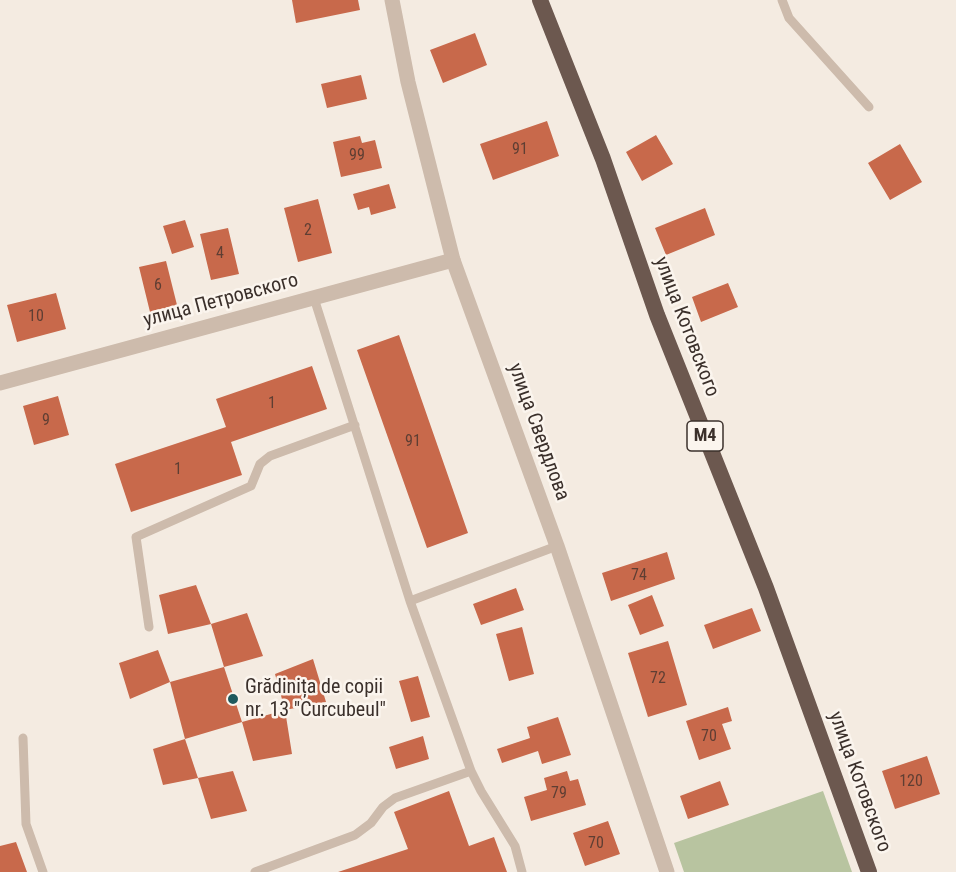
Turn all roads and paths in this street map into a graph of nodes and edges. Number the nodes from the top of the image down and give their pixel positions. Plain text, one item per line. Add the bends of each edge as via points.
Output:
1 (392, 0) edge
2 (540, 0) edge
3 (782, 0) edge
4 (869, 107) dead end
5 (453, 260) junction
6 (314, 298) junction
7 (0, 383) edge
8 (355, 425) junction
9 (557, 546) junction
10 (410, 601) junction
11 (149, 627) dead end
12 (23, 738) dead end
13 (471, 771) junction
14 (43, 872) edge
15 (255, 872) edge
16 (522, 872) edge
17 (666, 872) edge
18 (869, 872) edge

1 - 5 street, улица Свердлова via 408,82
2 - 18 highway, улица Котовского / M4 via 603,159 657,315 766,588
3 - 4 lane via 789,18
5 - 6 street, улица Петровского
5 - 9 street, улица Свердлова
6 - 7 street, улица Петровского
6 - 8 lane
8 - 10 lane
8 - 11 lane via 270,456 260,464 251,486 136,537
9 - 10 lane
9 - 17 street, улица Свердлова
10 - 13 lane
12 - 14 lane via 26,824
13 - 15 lane via 395,798 355,835
13 - 16 lane via 514,846

